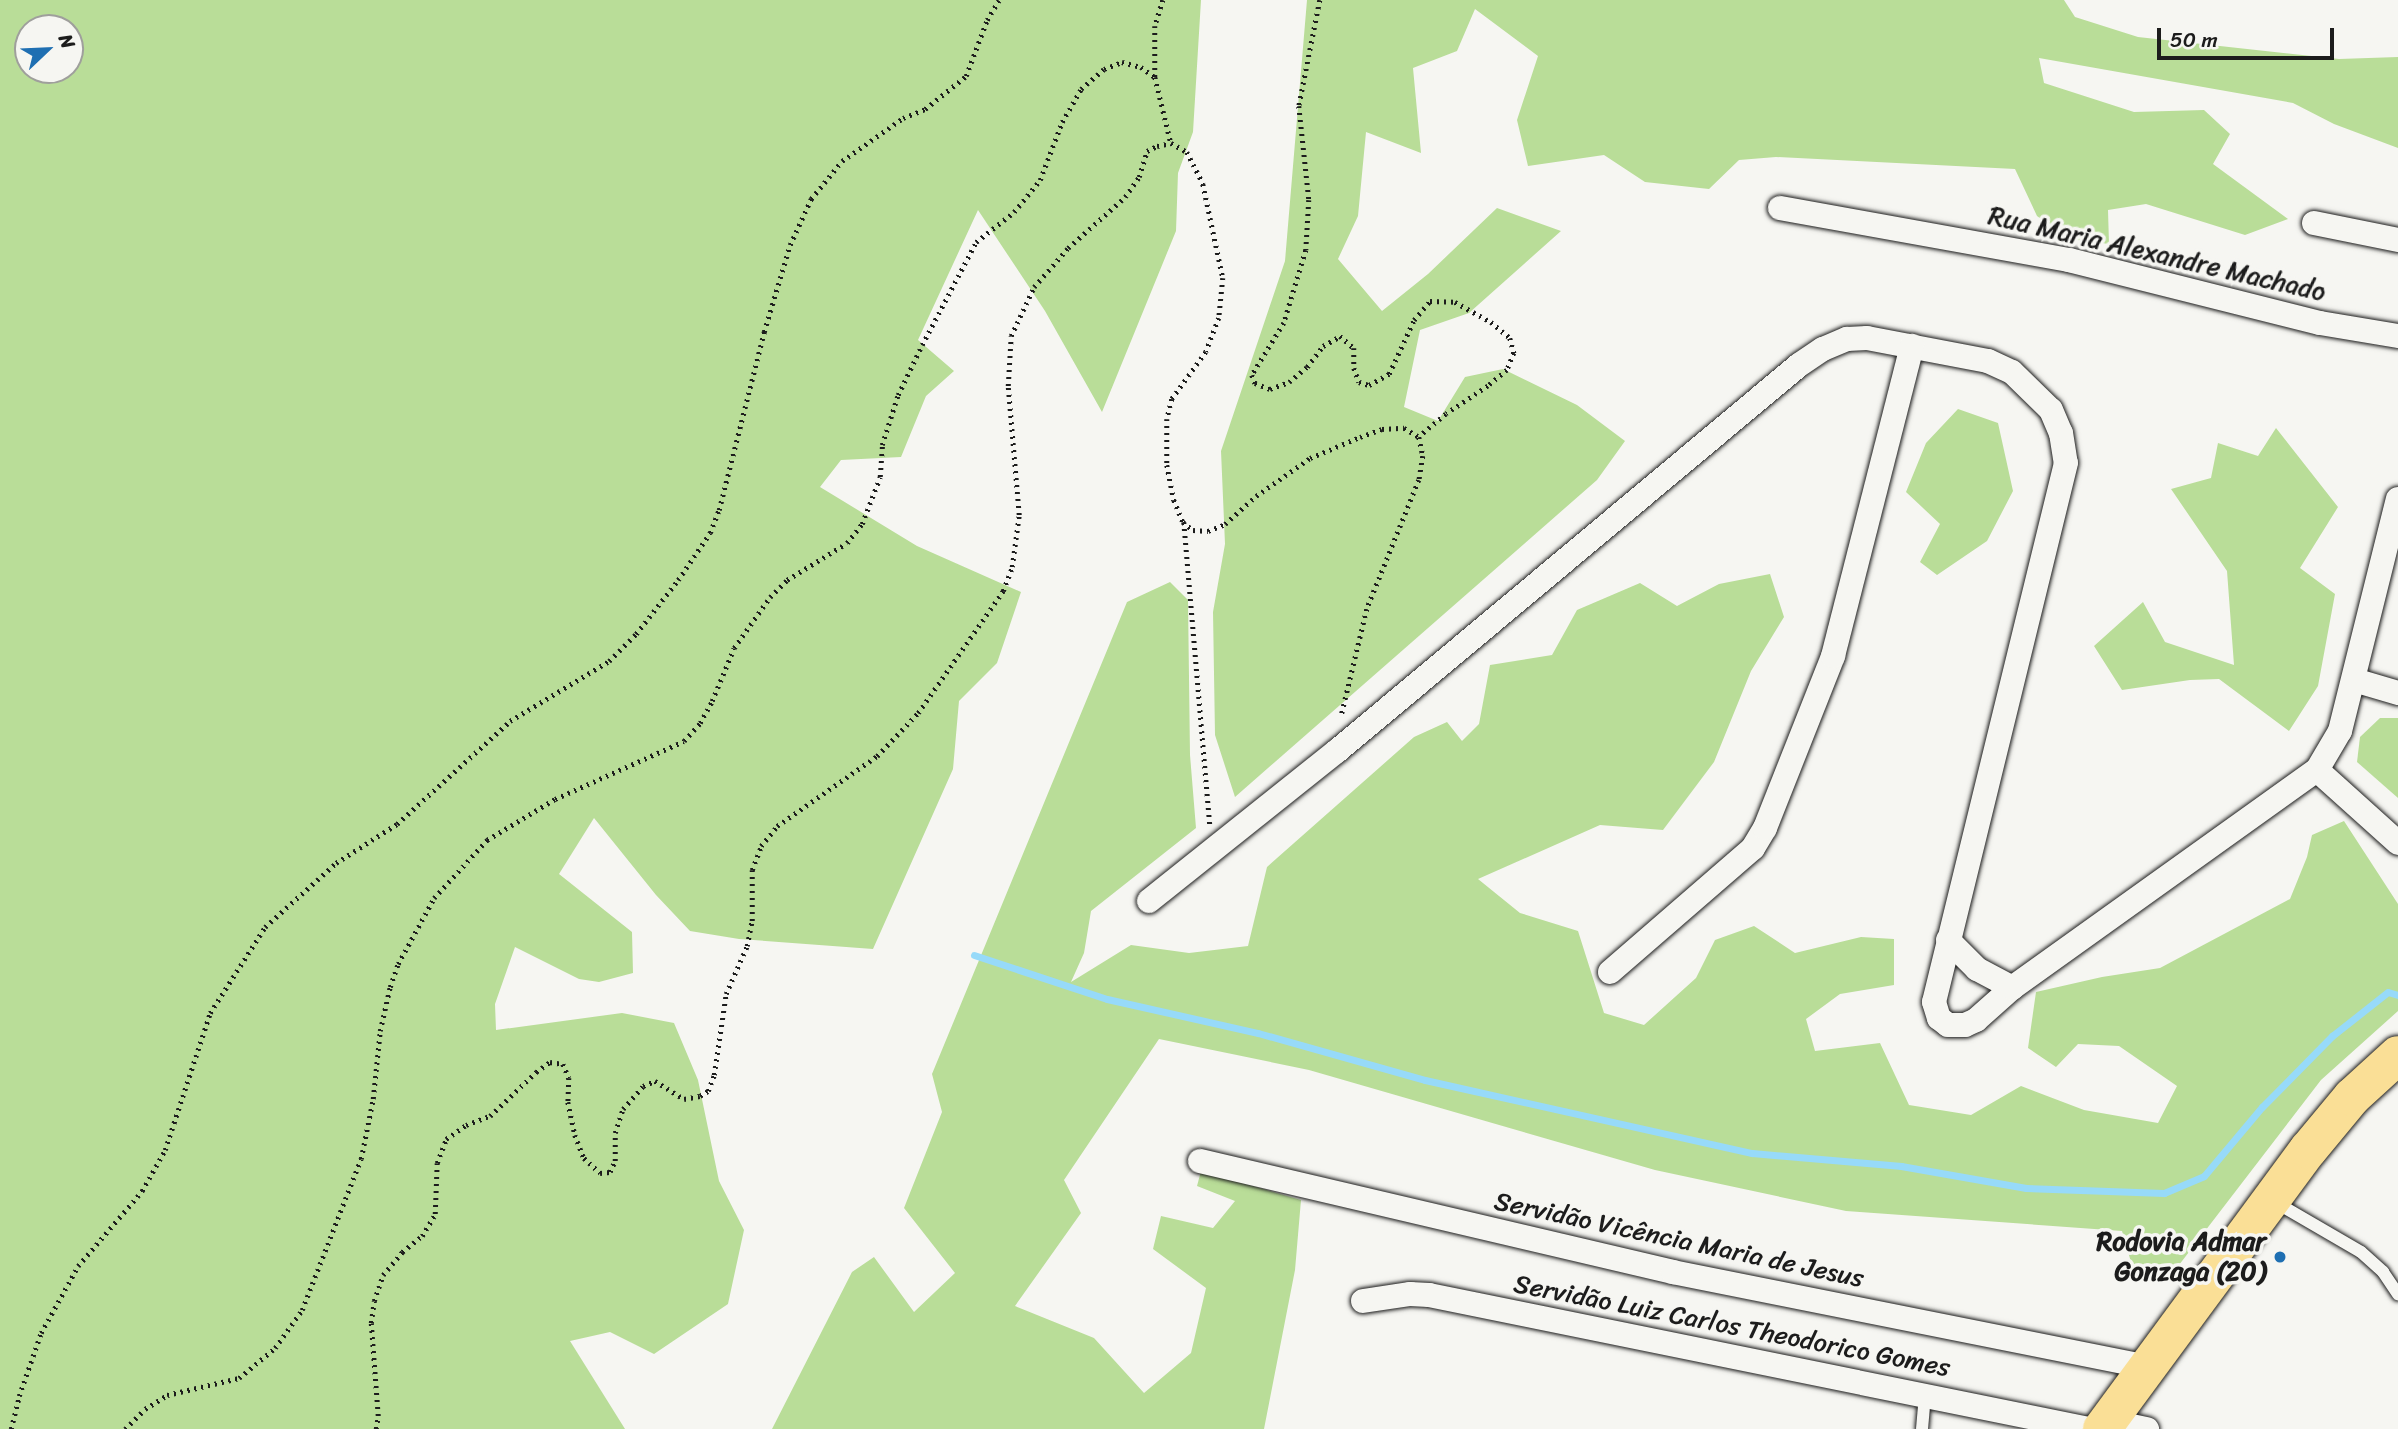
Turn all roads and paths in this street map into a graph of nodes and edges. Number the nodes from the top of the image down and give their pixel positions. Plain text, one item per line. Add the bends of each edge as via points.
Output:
1 (999, 0) edge
2 (1163, 0) edge
3 (1320, 0) edge
4 (1155, 77) junction
5 (1171, 143) junction
6 (1780, 208) dead end
7 (2314, 223) dead end
8 (2398, 240) edge
9 (2398, 336) edge
10 (1912, 346) junction
11 (1419, 437) junction
12 (2398, 499) edge
13 (1184, 522) junction
14 (2354, 680) junction
15 (2398, 693) edge
16 (1337, 751) junction
17 (2316, 770) junction
18 (2398, 843) edge
19 (1212, 853) junction
20 (1149, 901) dead end
21 (1948, 940) junction
22 (1610, 972) dead end
23 (2012, 988) junction
24 (2398, 1055) edge
25 (1200, 1161) dead end
26 (2271, 1200) junction
27 (2398, 1294) edge
28 (1363, 1301) dead end
29 (2148, 1367) junction
30 (1925, 1396) junction
31 (2099, 1427) edge
32 (11, 1429) edge
33 (125, 1429) edge
34 (376, 1429) edge
35 (1922, 1429) edge
36 (2147, 1429) edge

1 - 32 path via 965,76 926,109 903,118 842,160 811,199 790,245 719,510 678,580 636,634 609,661 510,721 397,824 336,863 265,927 210,1013 165,1150 142,1191 78,1266 41,1333
2 - 4 path via 1155,26
3 - 11 path via 1299,106 1309,200 1306,250 1284,323 1252,375 1255,383 1270,389 1289,382 1323,346 1340,336 1354,348 1359,382 1369,385 1389,374 1413,320 1430,301 1455,302 1510,338 1514,354 1507,370
4 - 5 path
4 - 33 path via 1141,66 1122,62 1104,69 1081,89 1062,122 1040,180 1014,212 976,242 922,345 898,395 882,445 880,477 862,524 847,543 787,580 770,597 734,648 700,723 684,741 555,799 487,840 435,898 394,975 380,1031 361,1159 302,1310 275,1348 239,1378 167,1395
5 - 13 path via 1187,152 1203,184 1223,278 1219,318 1206,352 1172,399 1167,419 1167,465
5 - 34 path via 1147,151 1139,177 1125,197 1050,267 1020,311 1011,335 1008,386 1019,515 1012,567 1003,591 918,713 877,755 777,826 761,846 752,870 747,946 726,994 708,1091 684,1099 654,1082 643,1086 623,1109 610,1172 600,1173 584,1158 575,1135 568,1102 569,1078 563,1064 550,1062 490,1116 446,1139 437,1163 435,1214 422,1236 383,1275 374,1301
6 - 9 street, Rua Maria Alexandre Machado via 2080,262 2297,317
7 - 8 street
10 - 16 street via 1847,339 1800,365
10 - 21 street via 1988,362 2012,372 2051,410 2066,463
10 - 22 street via 1833,656 1765,828 1753,848
11 - 13 path via 1404,428 1382,429 1310,458 1225,524 1208,531 1193,530
11 - 16 path via 1423,456 1419,480 1359,635
12 - 14 street
13 - 19 path
14 - 15 street
14 - 17 street via 2340,731
16 - 19 street
17 - 18 street
17 - 23 street
19 - 20 street
21 - 23 street via 1977,969
21 - 23 street via 1934,1002 1939,1018 1948,1025 1976,1020
24 - 26 main road via 2334,1117
25 - 29 street, Servidão Vicência Maria de Jesus via 1673,1272
26 - 27 lane via 2361,1252 2384,1272
26 - 29 main road
28 - 30 street, Servidão Luiz Carlos Theodorico Gomes via 1429,1295
29 - 31 main road
30 - 31 street, Servidão Luiz Carlos Theodorico Gomes
30 - 35 lane
31 - 36 street, Servidão Luiz Carlos Theodorico Gomes

